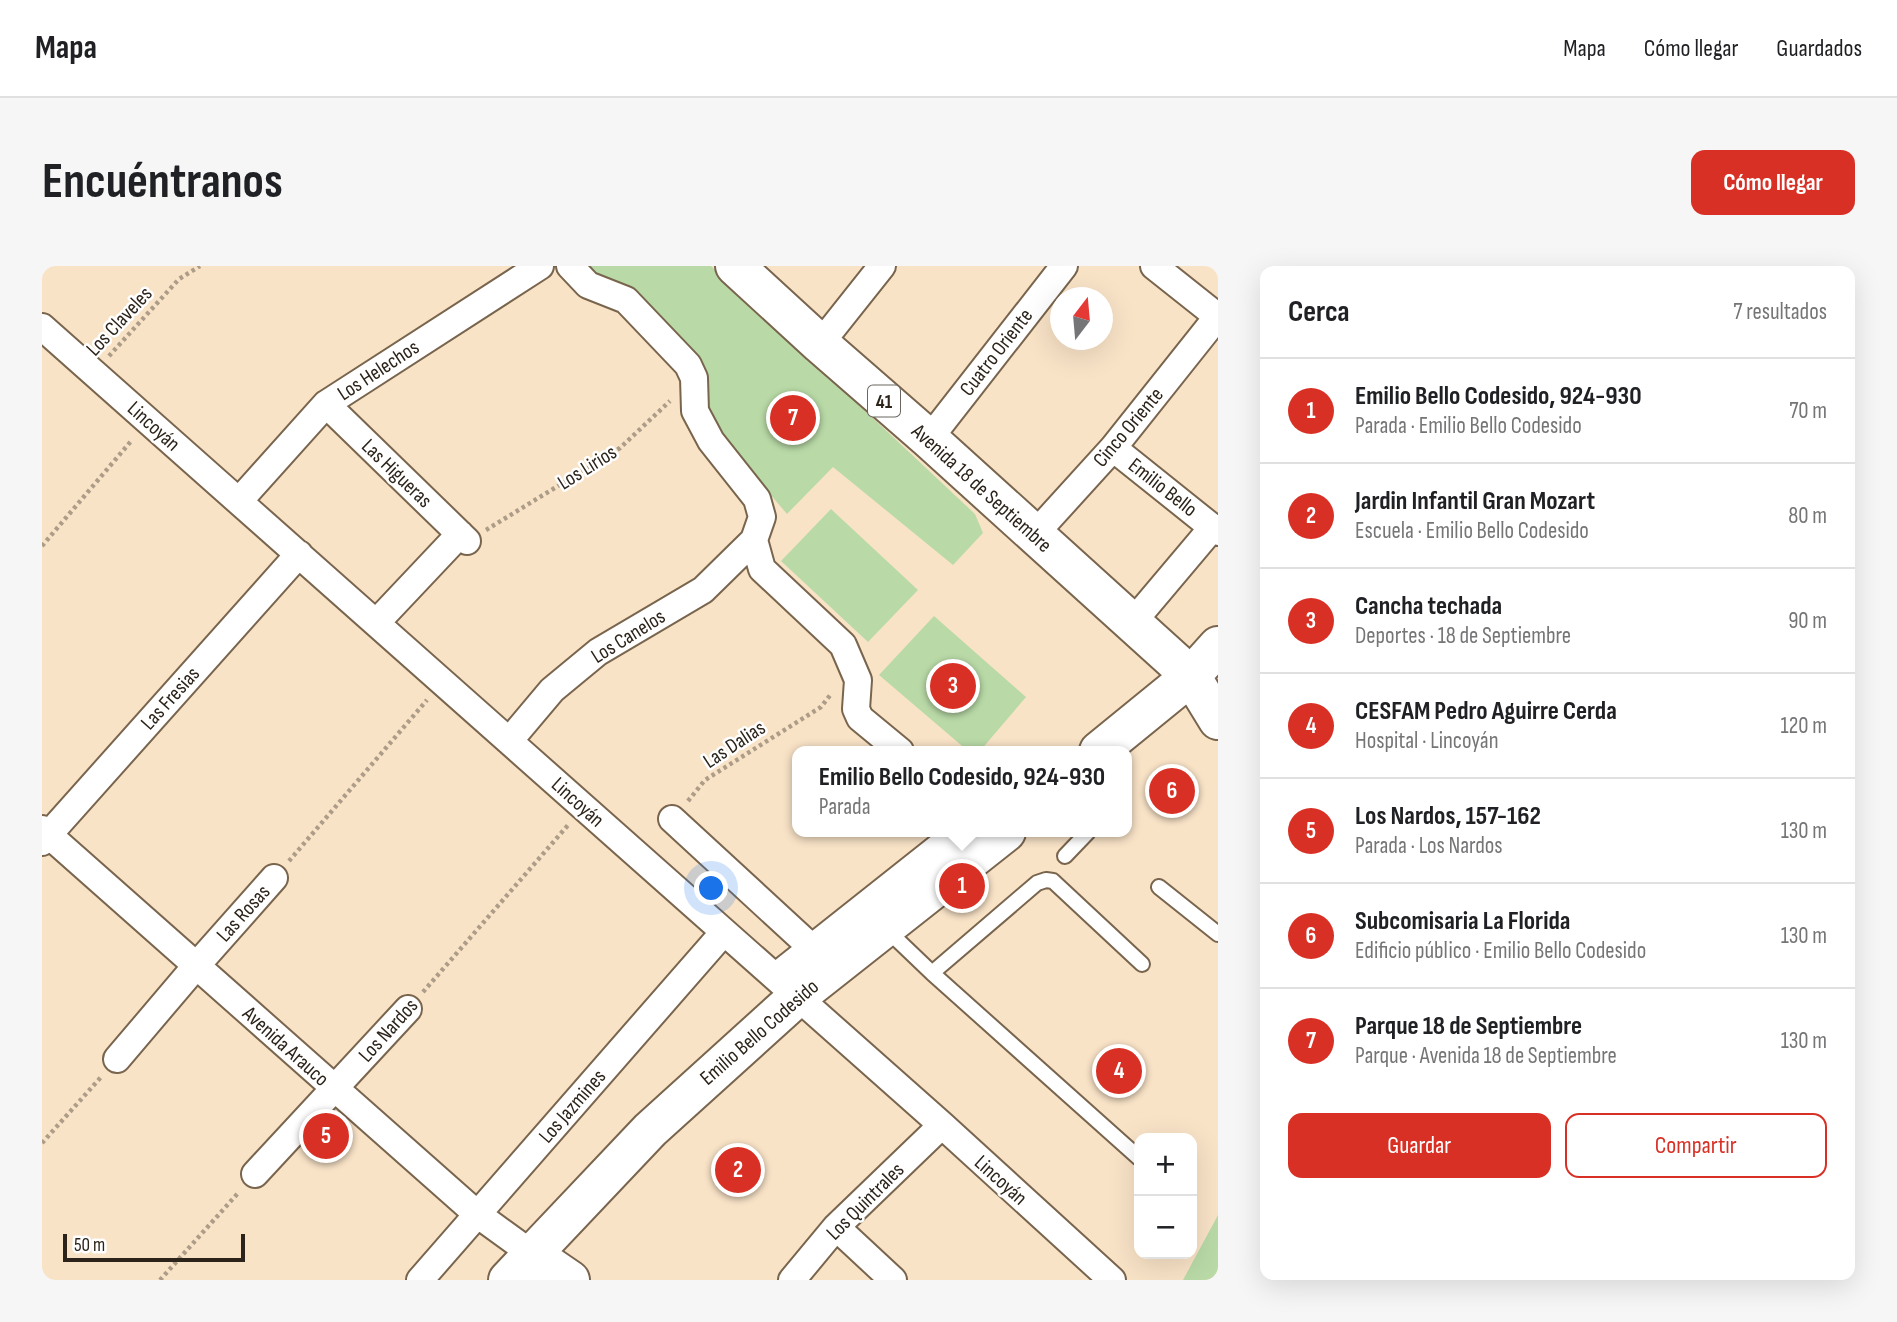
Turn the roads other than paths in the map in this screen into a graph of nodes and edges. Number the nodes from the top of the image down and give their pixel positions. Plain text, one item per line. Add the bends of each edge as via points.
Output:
1 (540, 266) edge
2 (570, 266) edge
3 (735, 266) edge
4 (882, 266) edge
5 (1064, 266) edge
6 (1154, 266) edge
7 (1218, 316) edge
8 (42, 327) edge
9 (820, 344) junction
10 (326, 404) junction
11 (929, 439) junction
12 (1113, 448) junction
13 (239, 501) junction
14 (1215, 530) edge
15 (1034, 535) junction
16 (754, 540) junction
17 (299, 554) junction
18 (1132, 622) junction
19 (376, 623) junction
20 (1218, 646) edge
21 (1191, 676) junction
22 (1218, 720) edge
23 (509, 741) junction
24 (894, 746) edge
25 (1105, 746) edge
26 (672, 819) road end
27 (44, 835) edge
28 (952, 837) edge
29 (997, 837) edge
30 (1083, 837) edge
31 (1065, 856) dead end
32 (274, 878) road end
33 (1159, 887) dead end
34 (884, 928) junction
35 (724, 932) junction
36 (1218, 934) edge
37 (811, 947) junction
38 (1142, 964) dead end
39 (196, 966) junction
40 (932, 973) junction
41 (786, 987) junction
42 (408, 1009) road end
43 (117, 1059) road end
44 (334, 1088) junction
45 (942, 1125) junction
46 (1134, 1154) edge
47 (255, 1174) road end
48 (477, 1214) junction
49 (836, 1227) junction
50 (520, 1267) edge
51 (420, 1280) edge
52 (570, 1280) edge
53 (792, 1280) edge
54 (892, 1280) edge
55 (1112, 1280) edge

1 - 10 street, Los Helechos
2 - 16 street via 588,285 626,300 688,365 694,378 695,411 711,441 757,499 762,517
3 - 9 street, Avenida 18 de Septiembre / 41
4 - 9 street
5 - 11 street, Cuatro Oriente
6 - 7 street
7 - 12 street, Cinco Oriente
8 - 13 street, Lincoyán
9 - 11 street, Avenida 18 de Septiembre / 41
10 - 13 street, Los Helechos
10 - 19 street, Las Higueras via 464,537
11 - 15 street, Avenida 18 de Septiembre / 41
12 - 14 street, Emilio Bello
12 - 15 street, Cinco Oriente
13 - 17 street, Lincoyán
14 - 18 street, Emilio Bello
15 - 18 street, Avenida 18 de Septiembre / 41
16 - 23 street, Los Canelos via 703,590 598,652 552,690
16 - 24 street via 762,569 843,645 858,680 856,709 860,718
17 - 19 street, Lincoyán
17 - 27 street, Las Fresias
18 - 21 street, Avenida 18 de Septiembre / 41
19 - 23 street, Lincoyán
20 - 21 street
21 - 22 street, Avenida 18 de Septiembre / 41
21 - 25 street
23 - 35 street, Lincoyán
26 - 37 street
27 - 39 street, Avenida Arauco
28 - 37 street
29 - 34 street, Emilio Bello Codesido
30 - 31 lane
32 - 39 street, Las Rosas
33 - 36 lane
34 - 40 lane
34 - 41 street, Emilio Bello Codesido
35 - 41 street, Lincoyán
35 - 48 street, Los Jazmines
37 - 41 street
38 - 40 lane via 1053,881 1046,880
39 - 43 street, Las Rosas
39 - 44 street, Avenida Arauco
40 - 46 lane
41 - 45 street, Lincoyán
41 - 50 street, Emilio Bello Codesido
42 - 44 street, Los Nardos
44 - 47 street, Los Nardos
44 - 48 street, Avenida Arauco
45 - 49 street, Los Quintrales
45 - 55 street, Lincoyán
48 - 50 street, Avenida Arauco
48 - 51 street, Los Jazmines
49 - 53 street, Los Quintrales
49 - 54 street
50 - 52 street, Avenida Arauco

